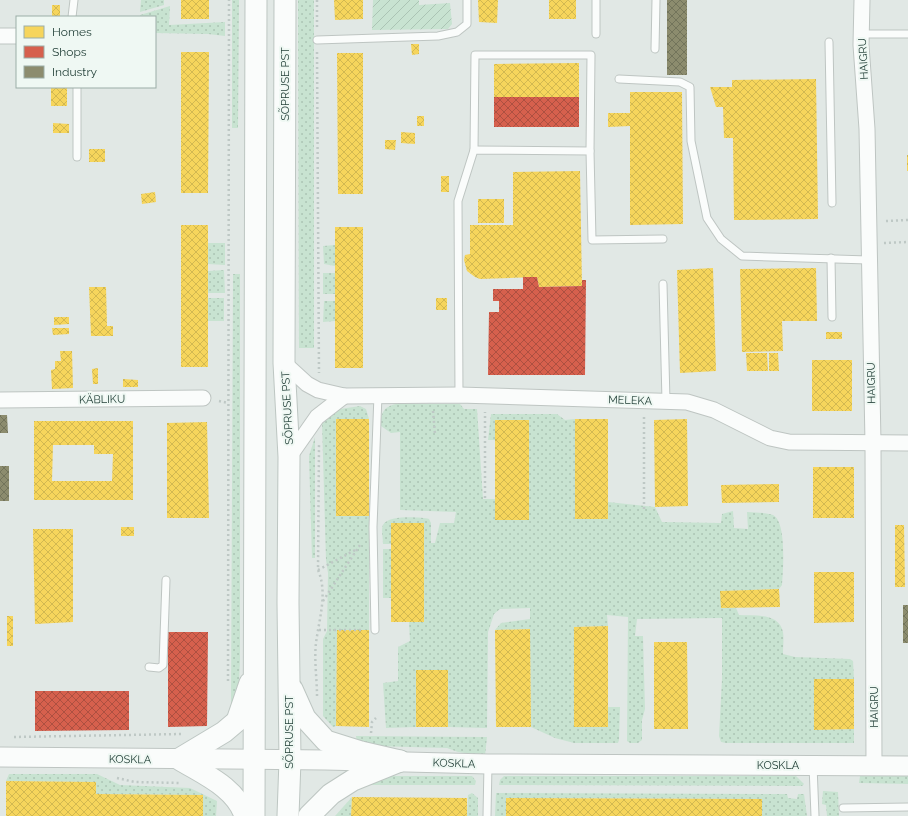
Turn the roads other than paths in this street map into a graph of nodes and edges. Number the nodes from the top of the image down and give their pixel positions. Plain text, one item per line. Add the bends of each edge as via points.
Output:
1 (74, 0) edge
2 (256, 0) edge
3 (285, 0) edge
4 (467, 0) edge
5 (596, 0) edge
6 (656, 0) edge
7 (862, 0) edge
8 (72, 16) edge
9 (596, 34) dead end
10 (861, 34) junction
11 (908, 34) edge
12 (0, 36) edge
13 (16, 36) edge
14 (317, 40) road end
15 (829, 42) dead end
16 (655, 49) dead end
17 (619, 79) dead end
18 (77, 88) edge
19 (474, 150) junction
20 (590, 151) junction
21 (77, 157) dead end
22 (832, 203) dead end
23 (663, 239) dead end
24 (831, 258) junction
25 (868, 260) junction
26 (663, 284) dead end
27 (832, 317) dead end
28 (284, 363) junction
29 (378, 395) junction
30 (459, 395) junction
31 (344, 396) junction
32 (204, 398) dead end
33 (0, 400) edge
34 (666, 401) junction
35 (873, 443) junction
36 (908, 443) edge
37 (289, 457) junction
38 (166, 580) dead end
39 (375, 630) road end
40 (256, 664) junction
41 (149, 667) dead end
42 (289, 680) junction
43 (0, 757) edge
44 (179, 759) junction
45 (255, 760) junction
46 (290, 760) junction
47 (400, 761) junction
48 (488, 764) junction
49 (813, 765) junction
50 (874, 766) junction
51 (908, 766) edge
52 (908, 807) edge
53 (843, 808) dead end
54 (245, 816) edge
55 (254, 816) edge
56 (288, 816) edge
57 (308, 816) edge
58 (487, 816) edge
59 (815, 816) edge

1 - 8 lane
2 - 40 main road
3 - 28 main road, SÕPRUSE PST
4 - 14 lane via 467,24 457,32 438,36
5 - 9 lane
6 - 16 lane
7 - 10 street, HAIGRU
10 - 11 lane
10 - 25 street, HAIGRU via 867,129
12 - 13 street
15 - 22 lane
17 - 24 lane via 680,82 690,86 691,141 707,218 721,239 742,256
18 - 21 lane
19 - 20 lane
19 - 20 lane via 475,55 591,55
19 - 30 lane via 458,201
20 - 23 lane via 592,240
24 - 25 lane
24 - 27 lane
25 - 35 street, HAIGRU
26 - 34 lane
28 - 31 street, MELEKA via 307,384 318,390
28 - 37 main road, SÕPRUSE PST
29 - 30 street, MELEKA
29 - 31 street, MELEKA
29 - 39 lane via 373,527
30 - 34 street, MELEKA
31 - 37 street via 317,417
32 - 33 street, KÄBLIKU
34 - 35 street, MELEKA via 687,402 714,410 770,438 789,442
35 - 36 street, MELEKA
35 - 50 street, HAIGRU
37 - 42 main road, SÕPRUSE PST
38 - 41 lane via 162,665 161,668
40 - 44 main road via 237,720 224,732
40 - 45 main road
42 - 46 main road, SÕPRUSE PST
42 - 47 main road via 306,718 326,741
43 - 44 street, KOSKLA
44 - 45 street, KOSKLA
44 - 54 main road via 224,786 242,806
45 - 46 street, KOSKLA
45 - 55 main road
46 - 47 street, KOSKLA
46 - 56 main road, SÕPRUSE PST
47 - 48 street, KOSKLA
47 - 57 main road via 353,780 331,794
48 - 49 street, KOSKLA
48 - 58 lane
49 - 50 street, KOSKLA
49 - 59 lane
50 - 51 street, KOSKLA
52 - 53 lane

